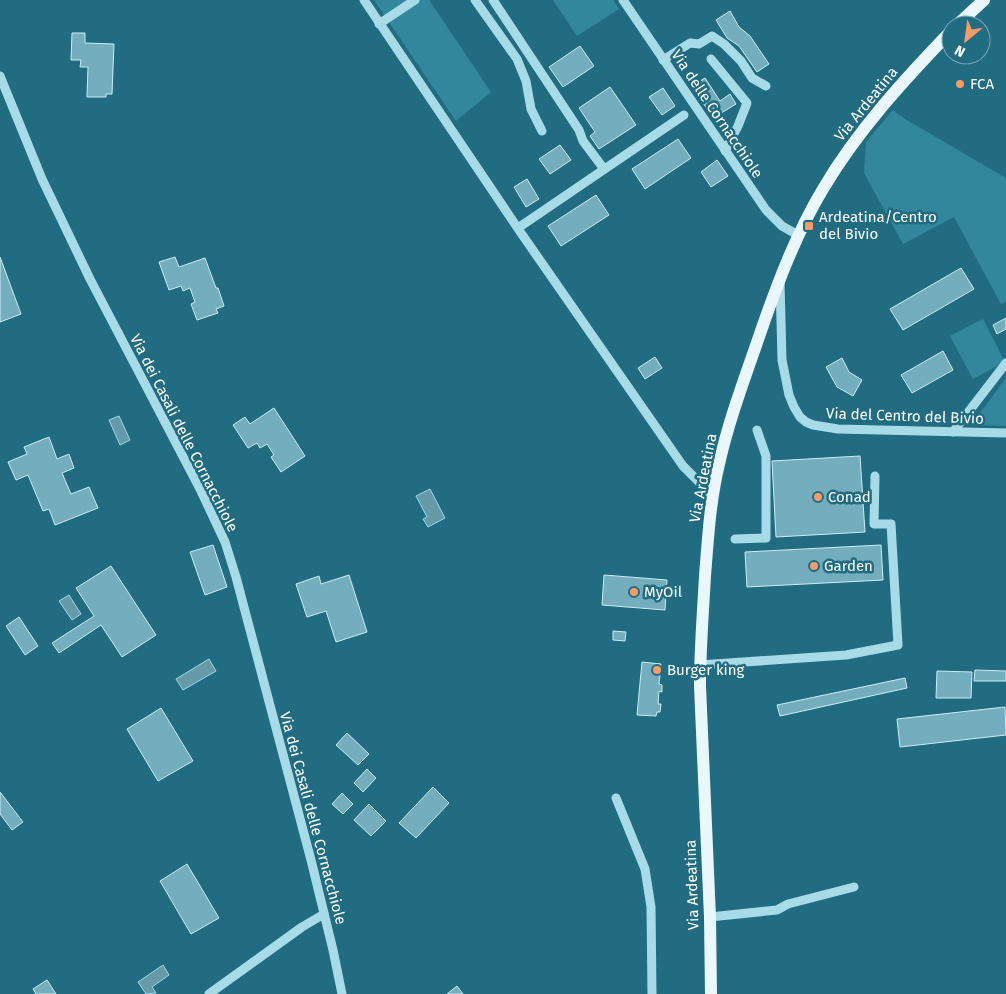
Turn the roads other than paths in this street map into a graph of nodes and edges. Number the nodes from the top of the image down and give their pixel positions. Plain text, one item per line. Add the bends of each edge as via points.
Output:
1 (364, 0) edge
2 (416, 0) edge
3 (475, 0) edge
4 (492, 0) edge
5 (623, 0) edge
6 (984, 0) edge
7 (968, 15) edge
8 (379, 24) junction
9 (941, 42) edge
10 (711, 59) dead end
11 (663, 60) junction
12 (0, 76) edge
13 (766, 86) dead end
14 (684, 115) dead end
15 (542, 131) dead end
16 (726, 151) junction
17 (604, 169) junction
18 (518, 228) junction
19 (798, 235) junction
20 (780, 277) junction
21 (1006, 363) edge
22 (757, 430) dead end
23 (953, 432) junction
24 (1006, 433) edge
25 (875, 476) dead end
26 (713, 496) junction
27 (735, 539) dead end
28 (700, 665) junction
29 (616, 798) dead end
30 (854, 887) dead end
31 (324, 914) junction
32 (710, 917) junction
33 (209, 994) edge
34 (342, 994) edge
35 (652, 994) edge
36 (710, 994) edge

1 - 8 street
2 - 8 street
3 - 15 street via 517,59 526,81 531,109
4 - 17 street
5 - 11 street, Via delle Cornacchiole
6 - 7 main road
8 - 18 street
9 - 19 main road, Via Ardeatina via 853,144 823,188
10 - 16 street via 747,103
11 - 13 street via 712,36 724,44 752,78
11 - 16 street, Via delle Cornacchiole
12 - 31 street, Via dei Casali delle Cornacchiole via 46,188 225,542
14 - 17 street
16 - 19 street, Via delle Cornacchiole via 769,214
17 - 18 street
18 - 26 street via 683,466
19 - 20 main road, Via Ardeatina
20 - 23 street, Via del Centro del Bivio via 782,360 790,395 802,420 838,429
20 - 26 main road, Via Ardeatina via 729,428
21 - 23 street
22 - 27 street via 766,456 766,538
23 - 24 street, Via del Centro del Bivio
25 - 28 street via 874,524 891,524 898,645 846,655
26 - 28 main road, Via Ardeatina
28 - 32 main road, Via Ardeatina
29 - 35 street via 645,869 651,907
30 - 32 street via 788,904 777,910
31 - 33 street
31 - 34 street, Via dei Casali delle Cornacchiole
32 - 36 main road, Via Ardeatina

